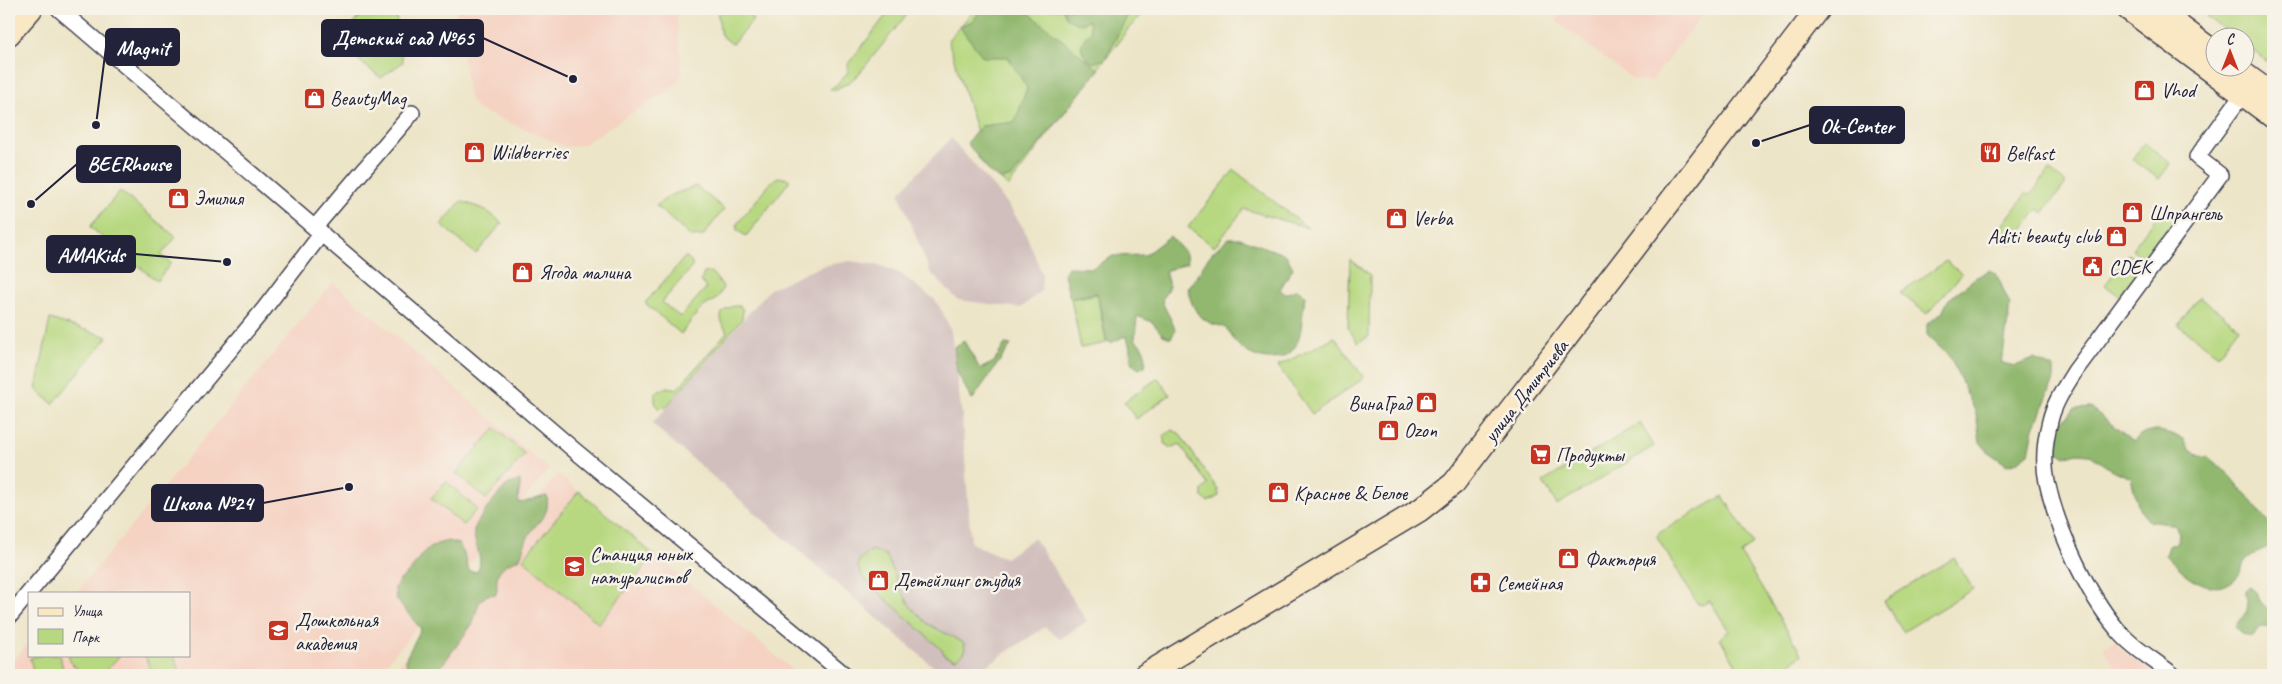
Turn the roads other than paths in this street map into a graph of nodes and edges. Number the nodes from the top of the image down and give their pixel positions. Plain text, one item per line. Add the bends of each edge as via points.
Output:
1 (31, 9) edge
2 (59, 9) edge
3 (1818, 9) edge
4 (2128, 9) edge
5 (2171, 13) edge
6 (9, 34) edge
7 (2204, 43) edge
8 (2250, 78) edge
9 (2243, 94) junction
10 (2273, 95) edge
11 (412, 113) dead end
12 (2273, 116) edge
13 (318, 230) junction
14 (30, 592) edge
15 (28, 594) edge
16 (9, 617) edge
17 (845, 675) edge
18 (1145, 675) edge
19 (2173, 675) edge

1 - 6 main road
2 - 13 street
3 - 18 main road, улица Дмитриева via 1454,483 1420,510
4 - 9 main road
5 - 7 main road
8 - 10 main road
9 - 12 main road
9 - 19 street via 2197,157 2220,175 2075,371 2058,399 2045,449 2046,480 2054,507 2070,549 2100,605 2117,629
11 - 13 street
13 - 14 street via 264,309
13 - 17 street via 580,455
15 - 16 street

